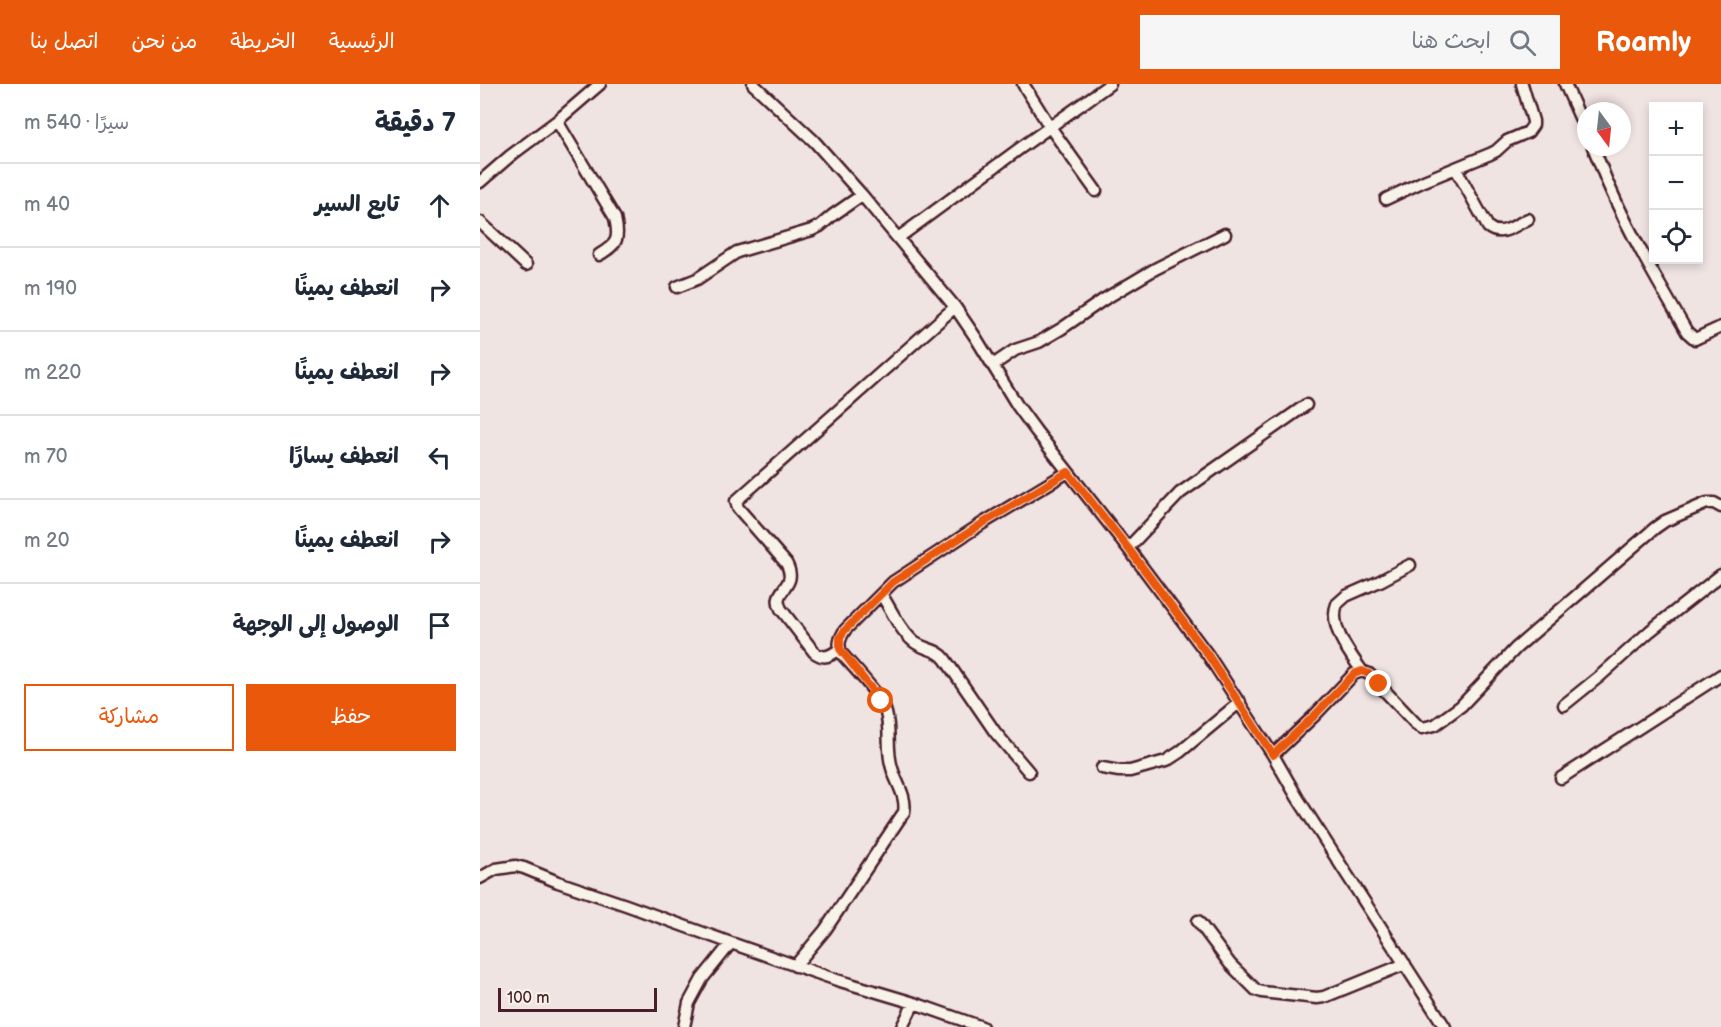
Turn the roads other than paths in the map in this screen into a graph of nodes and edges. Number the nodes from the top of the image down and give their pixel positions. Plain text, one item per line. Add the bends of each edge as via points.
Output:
1 (600, 84) edge
2 (754, 84) edge
3 (1023, 84) edge
4 (1110, 84) edge
5 (1522, 84) edge
6 (1565, 84) edge
7 (1577, 111) edge
8 (557, 121) junction
9 (1050, 127) junction
10 (1597, 156) edge
11 (1456, 169) junction
12 (480, 182) edge
13 (1096, 191) dead end
14 (862, 195) junction
15 (1386, 199) dead end
16 (1528, 219) dead end
17 (480, 222) edge
18 (1225, 234) dead end
19 (898, 238) junction
20 (599, 255) dead end
21 (526, 265) dead end
22 (677, 287) dead end
23 (955, 307) junction
24 (1721, 327) edge
25 (993, 365) junction
26 (1306, 405) dead end
27 (1068, 472) junction
28 (1721, 507) edge
29 (1128, 548) junction
30 (1410, 565) dead end
31 (1721, 575) edge
32 (881, 594) junction
33 (840, 649) junction
34 (1362, 671) junction
35 (1721, 675) edge
36 (1240, 702) junction
37 (1563, 705) dead end
38 (1273, 755) junction
39 (1102, 768) dead end
40 (1029, 772) dead end
41 (1561, 778) dead end
42 (480, 878) edge
43 (1198, 921) dead end
44 (731, 943) junction
45 (1405, 964) junction
46 (795, 966) junction
47 (914, 1003) junction
48 (684, 1027) edge
49 (902, 1027) edge
50 (982, 1027) edge
51 (1445, 1027) edge

1 - 8 street
2 - 14 street via 814,141
3 - 9 street
4 - 9 street
5 - 11 street via 1533,121 1531,129
6 - 7 street
8 - 12 street
8 - 20 street via 615,218 616,242
9 - 13 street
9 - 19 street
10 - 24 street via 1648,263 1687,332 1695,339
11 - 15 street
11 - 16 street via 1494,232
14 - 19 street
14 - 22 street via 812,230 737,252 697,279
17 - 21 street
18 - 25 street via 1155,269 1061,329
19 - 23 street
23 - 25 street
23 - 33 street via 736,501 790,570 789,582 778,599 781,609 819,656 830,656
25 - 27 street via 1017,405
26 - 29 street via 1180,493
27 - 29 street
27 - 32 street via 957,540
28 - 34 street via 1707,503 1655,528 1546,621 1461,706 1435,725 1422,728 1416,724
29 - 36 street
30 - 34 street via 1336,604 1334,614 1342,641
31 - 37 street
32 - 33 street via 845,630 840,637
32 - 40 street via 912,640 941,653 995,732
33 - 46 street via 886,710 889,757 902,792 904,812 825,930
34 - 38 street via 1354,674
35 - 41 street
36 - 38 street
36 - 39 street via 1166,761 1130,771
38 - 45 street
42 - 44 street via 496,869 524,868
43 - 45 street via 1230,963 1262,992 1324,997
44 - 46 street
44 - 48 street via 702,978 689,1002
45 - 51 street
46 - 47 street
47 - 49 street
47 - 50 street

